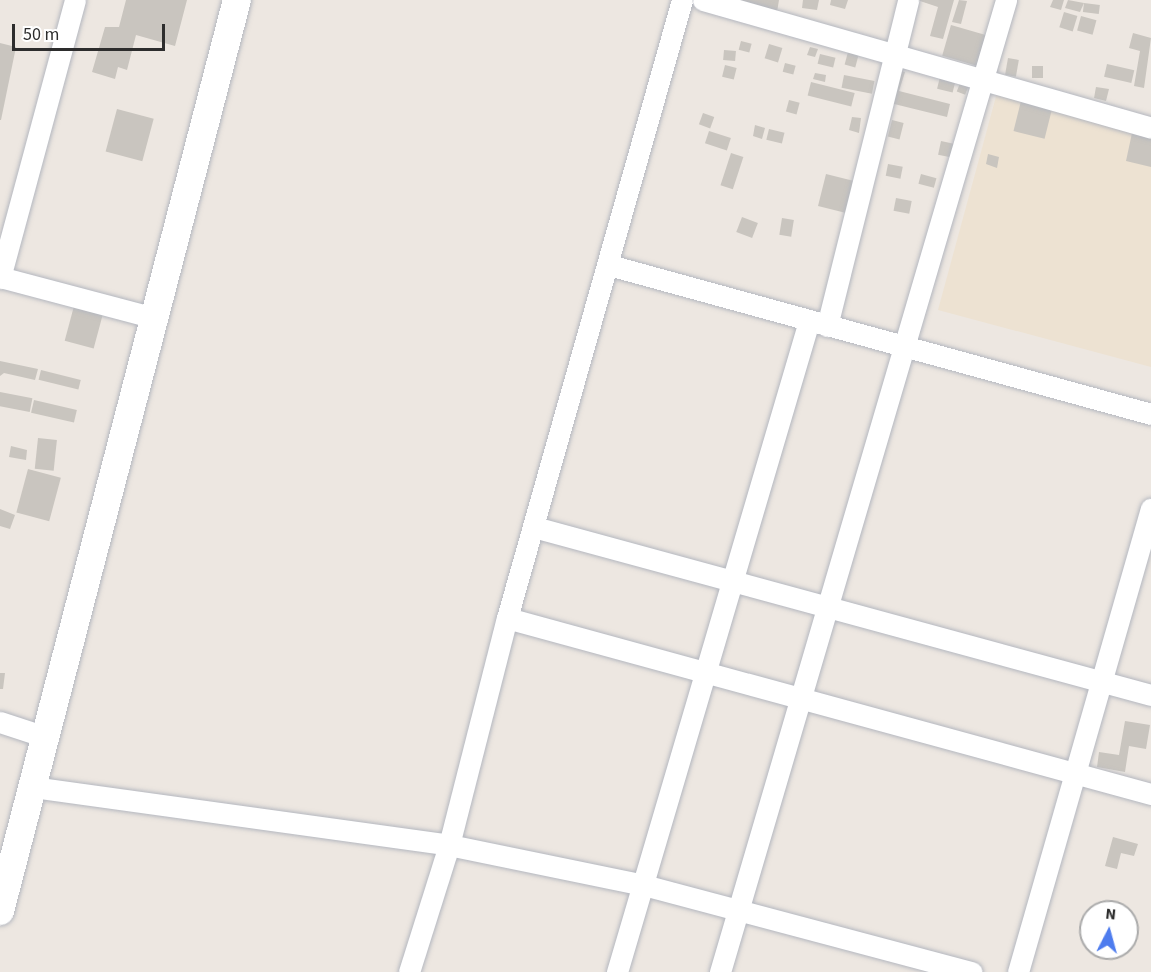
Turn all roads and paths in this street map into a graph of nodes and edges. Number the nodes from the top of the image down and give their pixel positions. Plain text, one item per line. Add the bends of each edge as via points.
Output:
1 (75, 0) edge
2 (237, 0) edge
3 (682, 0) edge
4 (703, 0) edge
5 (908, 0) edge
6 (1006, 0) edge
7 (894, 56) junction
8 (981, 81) junction
9 (1151, 128) edge
10 (609, 265) junction
11 (0, 277) edge
12 (154, 318) junction
13 (818, 324) junction
14 (901, 347) junction
15 (1151, 414) edge
16 (1151, 509) edge
17 (534, 528) junction
18 (729, 582) junction
19 (825, 608) junction
20 (507, 618) junction
21 (704, 672) junction
22 (1101, 682) junction
23 (1151, 695) edge
24 (799, 699) junction
25 (0, 722) edge
26 (46, 737) junction
27 (1075, 773) junction
28 (33, 788) junction
29 (1151, 794) edge
30 (449, 845) junction
31 (644, 885) junction
32 (0, 911) edge
33 (737, 911) junction
34 (911, 964) edge
35 (409, 972) edge
36 (618, 972) edge
37 (720, 972) edge
38 (972, 972) edge
39 (1018, 972) edge

1 - 11 street
2 - 12 street
3 - 10 street
4 - 7 street
5 - 7 street
6 - 8 street
7 - 8 street
7 - 13 street
8 - 9 street
8 - 14 street
10 - 13 street
10 - 17 street
11 - 12 street
12 - 26 street
13 - 14 street
13 - 18 street
14 - 15 street
14 - 19 street
16 - 22 street
17 - 18 street
17 - 20 street
18 - 19 street
18 - 21 street
19 - 22 street
19 - 24 street
20 - 21 street
20 - 30 street
21 - 24 street
21 - 31 street
22 - 23 street
22 - 27 street
24 - 27 street
24 - 33 street
25 - 26 street
26 - 28 street
27 - 29 street
27 - 39 street
28 - 30 street
28 - 32 street
30 - 31 street
30 - 35 street
31 - 33 street
31 - 36 street
33 - 34 street
33 - 37 street
34 - 38 street

